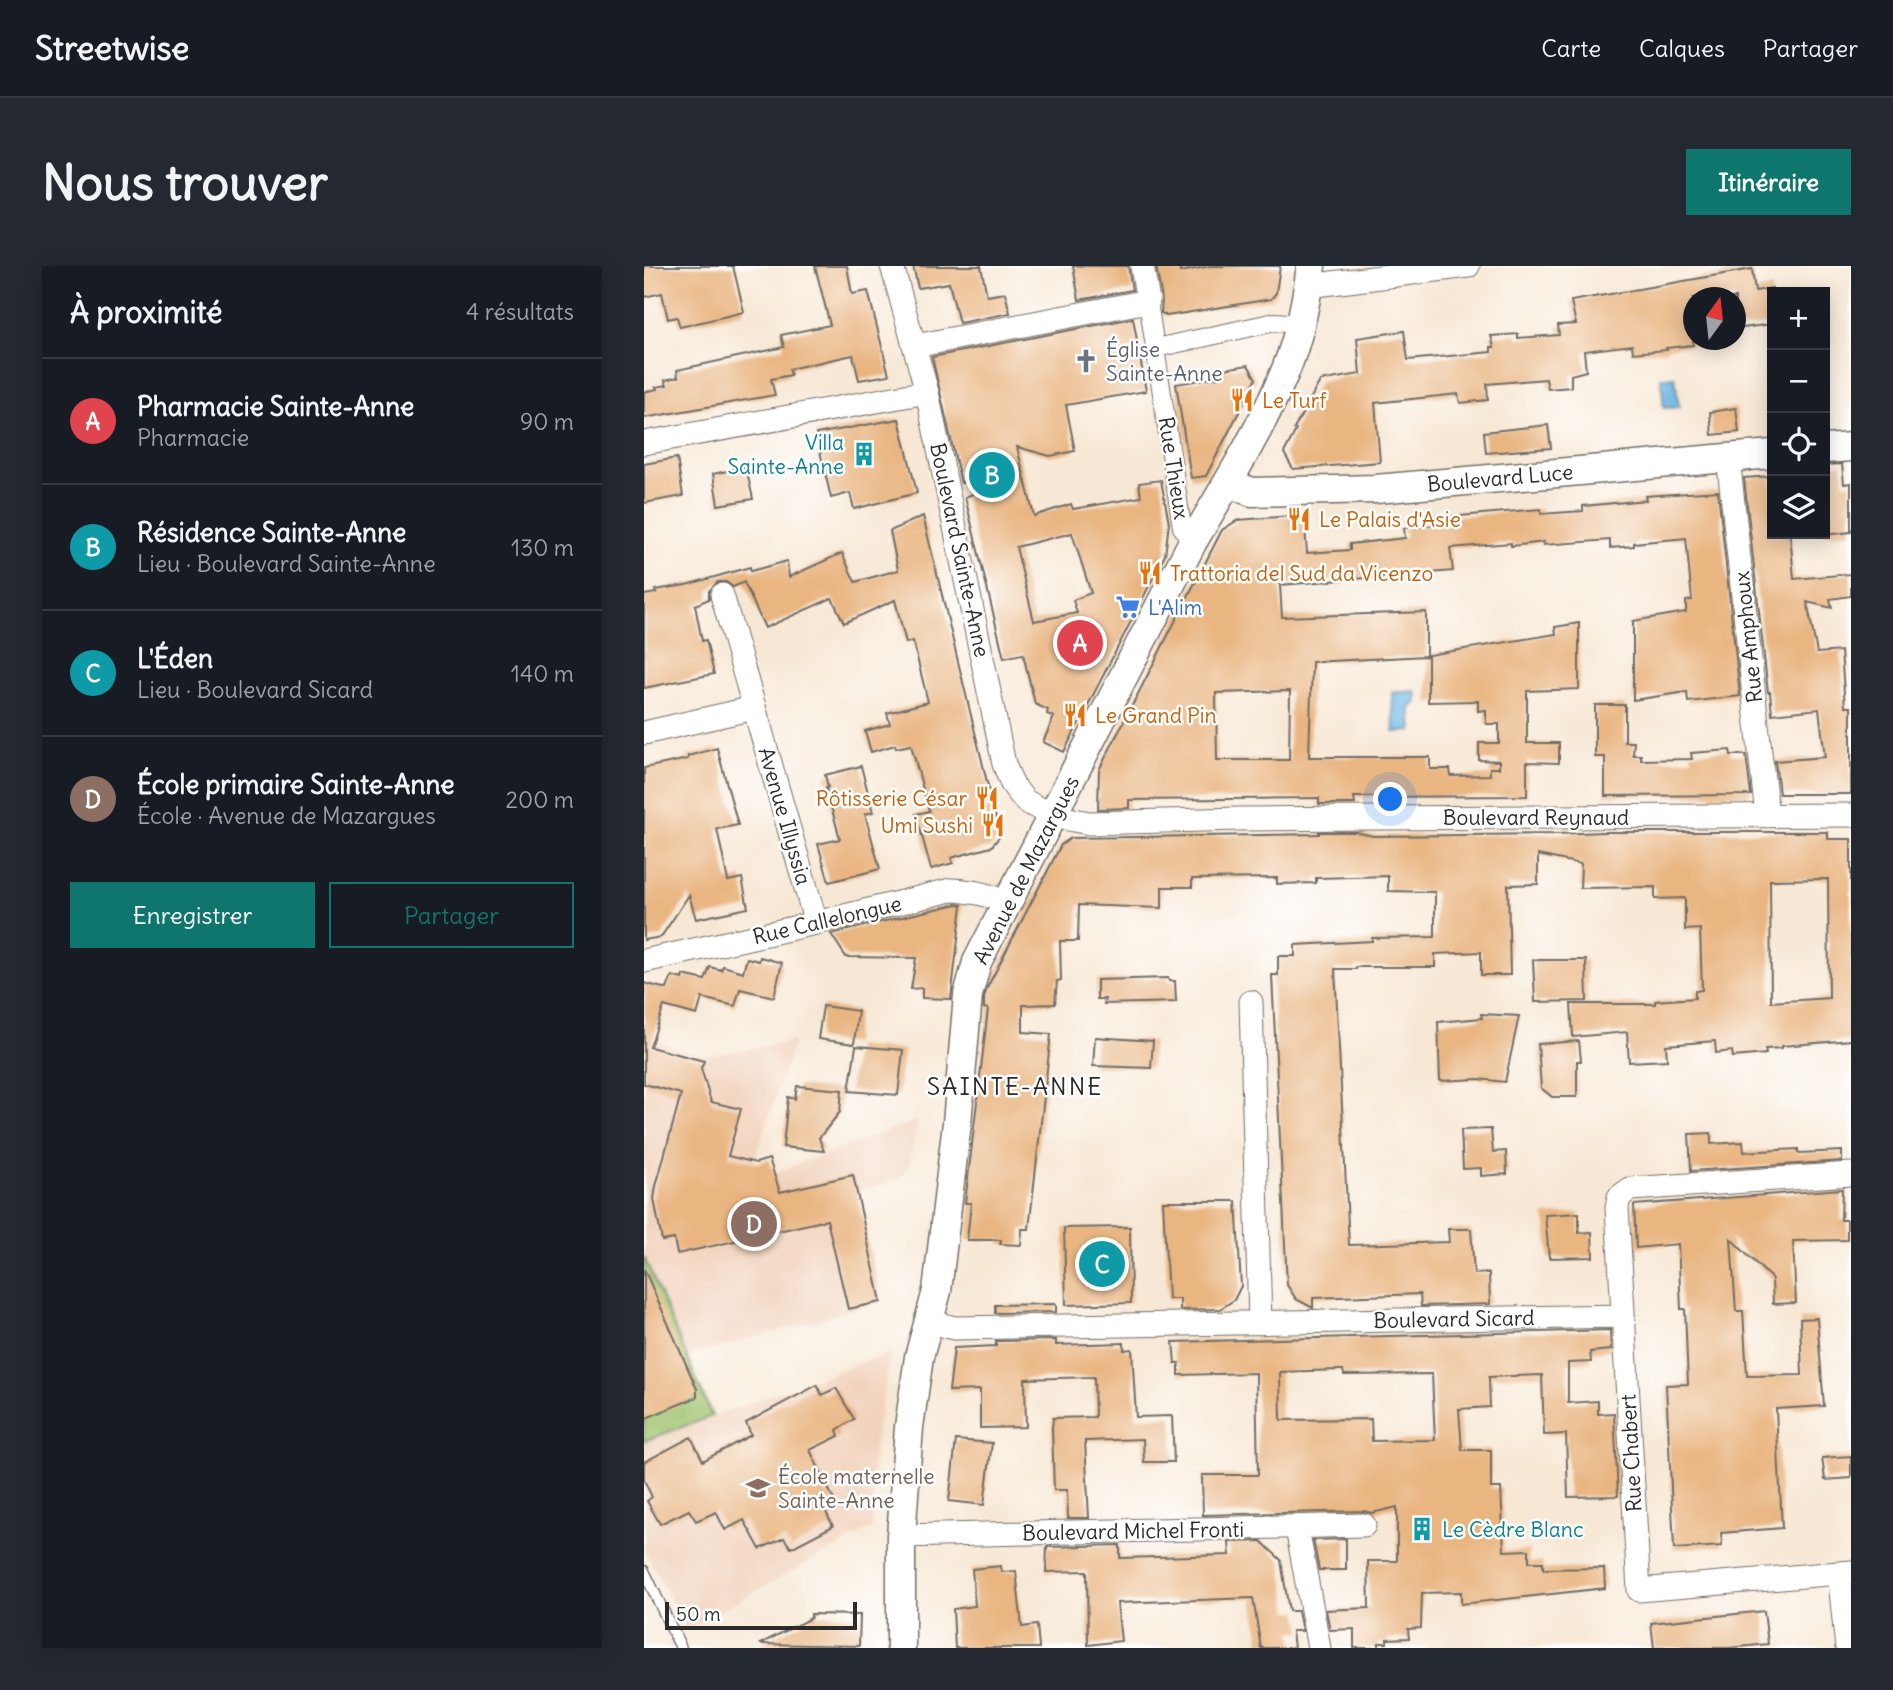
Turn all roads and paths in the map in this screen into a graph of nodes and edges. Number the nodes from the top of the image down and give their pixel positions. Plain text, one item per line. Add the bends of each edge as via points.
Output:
1 (892, 266) edge
2 (1142, 266) edge
3 (1468, 266) edge
4 (1310, 276) edge
5 (1148, 301) junction
6 (1300, 324) junction
7 (915, 346) junction
8 (1156, 348) junction
9 (927, 392) junction
10 (644, 443) edge
11 (1851, 447) edge
12 (1830, 449) edge
13 (1767, 454) edge
14 (1728, 457) junction
15 (1228, 483) junction
16 (1192, 543) junction
17 (722, 595) dead end
18 (754, 708) junction
19 (644, 733) edge
20 (1851, 815) edge
21 (1053, 816) junction
22 (1767, 816) junction
23 (1008, 904) junction
24 (816, 923) junction
25 (644, 961) edge
26 (1251, 1002) dead end
27 (1851, 1174) edge
28 (1623, 1316) junction
29 (930, 1322) junction
30 (1260, 1323) junction
31 (1364, 1525) dead end
32 (1297, 1528) junction
33 (901, 1536) junction
34 (644, 1572) edge
35 (1845, 1573) edge
36 (681, 1648) edge
37 (901, 1648) edge
38 (1319, 1648) edge
39 (1847, 1648) edge

1 - 7 street, Boulevard Sainte-Anne
2 - 5 street, Rue Thieux
3 - 4 street
4 - 6 street, Avenue de Mazargues
5 - 7 street
5 - 8 street, Rue Thieux
6 - 8 street via 1275,322
6 - 15 street, Avenue de Mazargues via 1282,380
7 - 9 street, Boulevard Sainte-Anne
8 - 16 street, Rue Thieux via 1182,527
9 - 10 street
9 - 21 street, Boulevard Sainte-Anne via 1004,764 1026,801
11 - 12 street
13 - 14 street, Boulevard Luce
14 - 15 street, Boulevard Luce via 1376,489 1252,492
14 - 22 street, Rue Amphoux
15 - 16 street, Avenue de Mazargues
16 - 21 street, Avenue de Mazargues
17 - 18 street, Avenue Illyssia
18 - 19 street
18 - 24 street, Avenue Illyssia
20 - 22 street, Boulevard Reynaud
21 - 22 street, Boulevard Reynaud via 1088,823
21 - 23 street, Avenue de Mazargues
23 - 24 street, Rue Callelongue via 973,891 951,890
23 - 29 street, Avenue de Mazargues via 977,962 968,995 957,1123
24 - 25 street, Rue Callelongue
26 - 30 street
27 - 28 street via 1630,1189 1619,1197 1617,1208
28 - 30 street, Boulevard Sicard
28 - 35 street, Rue Chabert via 1639,1590
29 - 30 street, Boulevard Sicard via 956,1328
29 - 33 street, Avenue de Mazargues via 915,1376 908,1427
31 - 32 street, Boulevard Michel Fronti
32 - 33 street, Boulevard Michel Fronti
32 - 38 street
33 - 37 street, Avenue de Mazargues
34 - 36 lane
35 - 39 street

